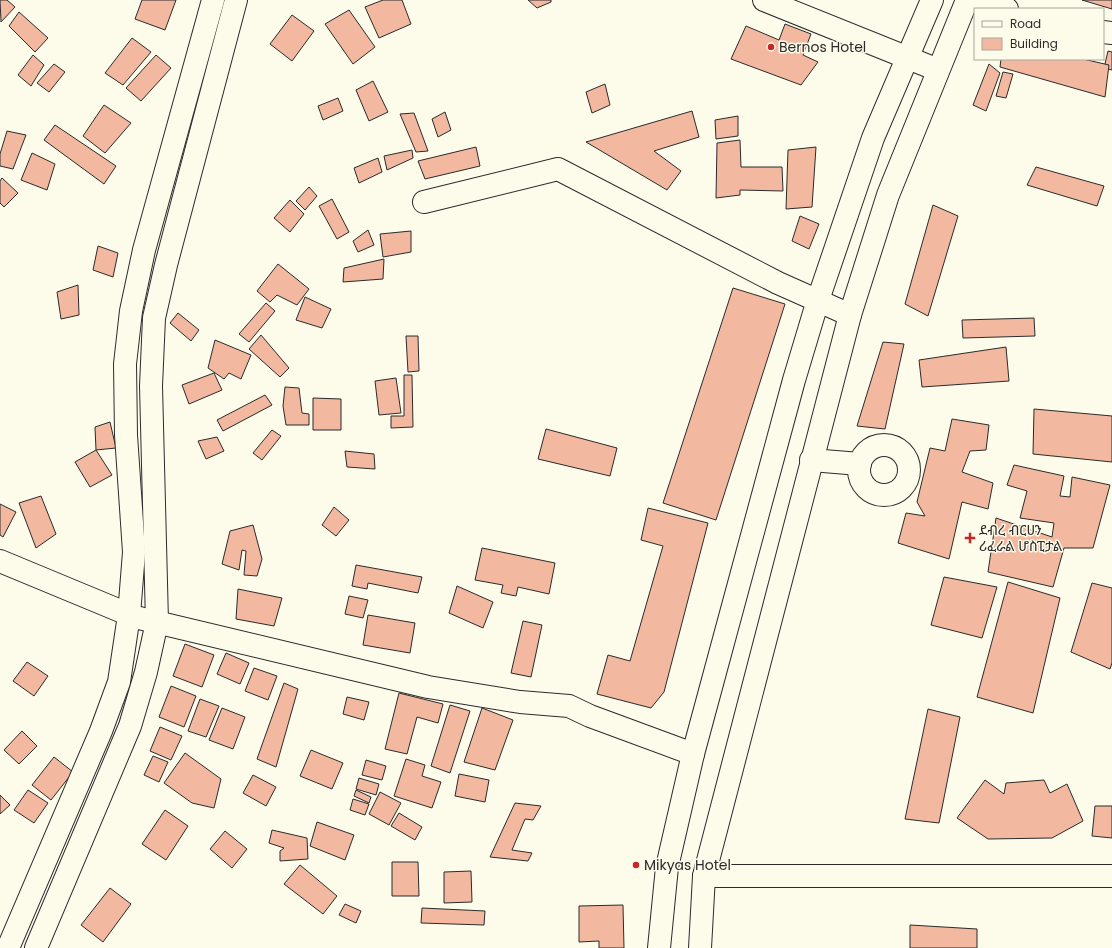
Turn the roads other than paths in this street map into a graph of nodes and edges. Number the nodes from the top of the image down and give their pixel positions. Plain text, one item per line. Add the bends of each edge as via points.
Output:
1 (213, 0) edge
2 (236, 0) edge
3 (764, 0) edge
4 (932, 0) edge
5 (967, 0) edge
6 (977, 0) edge
7 (1004, 8) edge
8 (908, 57) junction
9 (938, 70) junction
10 (424, 202) dead end
11 (818, 300) junction
12 (850, 315) junction
13 (811, 460) junction
14 (860, 464) dead end
15 (0, 561) edge
16 (130, 615) junction
17 (156, 622) junction
18 (694, 754) junction
19 (704, 876) junction
20 (1112, 876) edge
21 (8, 948) edge
22 (36, 948) edge
23 (659, 948) edge
24 (700, 948) edge

1 - 16 main road via 144,250 131,311 124,364 134,552
2 - 17 main road via 154,318 151,386
3 - 8 main road
4 - 8 main road
5 - 9 main road
6 - 7 main road
8 - 9 main road
8 - 11 main road via 873,138
9 - 12 main road via 888,195
10 - 11 main road via 558,169 757,272
11 - 12 main road
11 - 18 main road via 794,380
12 - 13 main road
13 - 14 main road
13 - 19 main road
15 - 16 main road
16 - 17 main road
16 - 21 main road via 118,682 104,724
17 - 18 main road via 428,687 520,702 569,706
17 - 22 main road via 146,672 130,726
18 - 23 main road via 667,867
19 - 20 main road
19 - 24 main road

